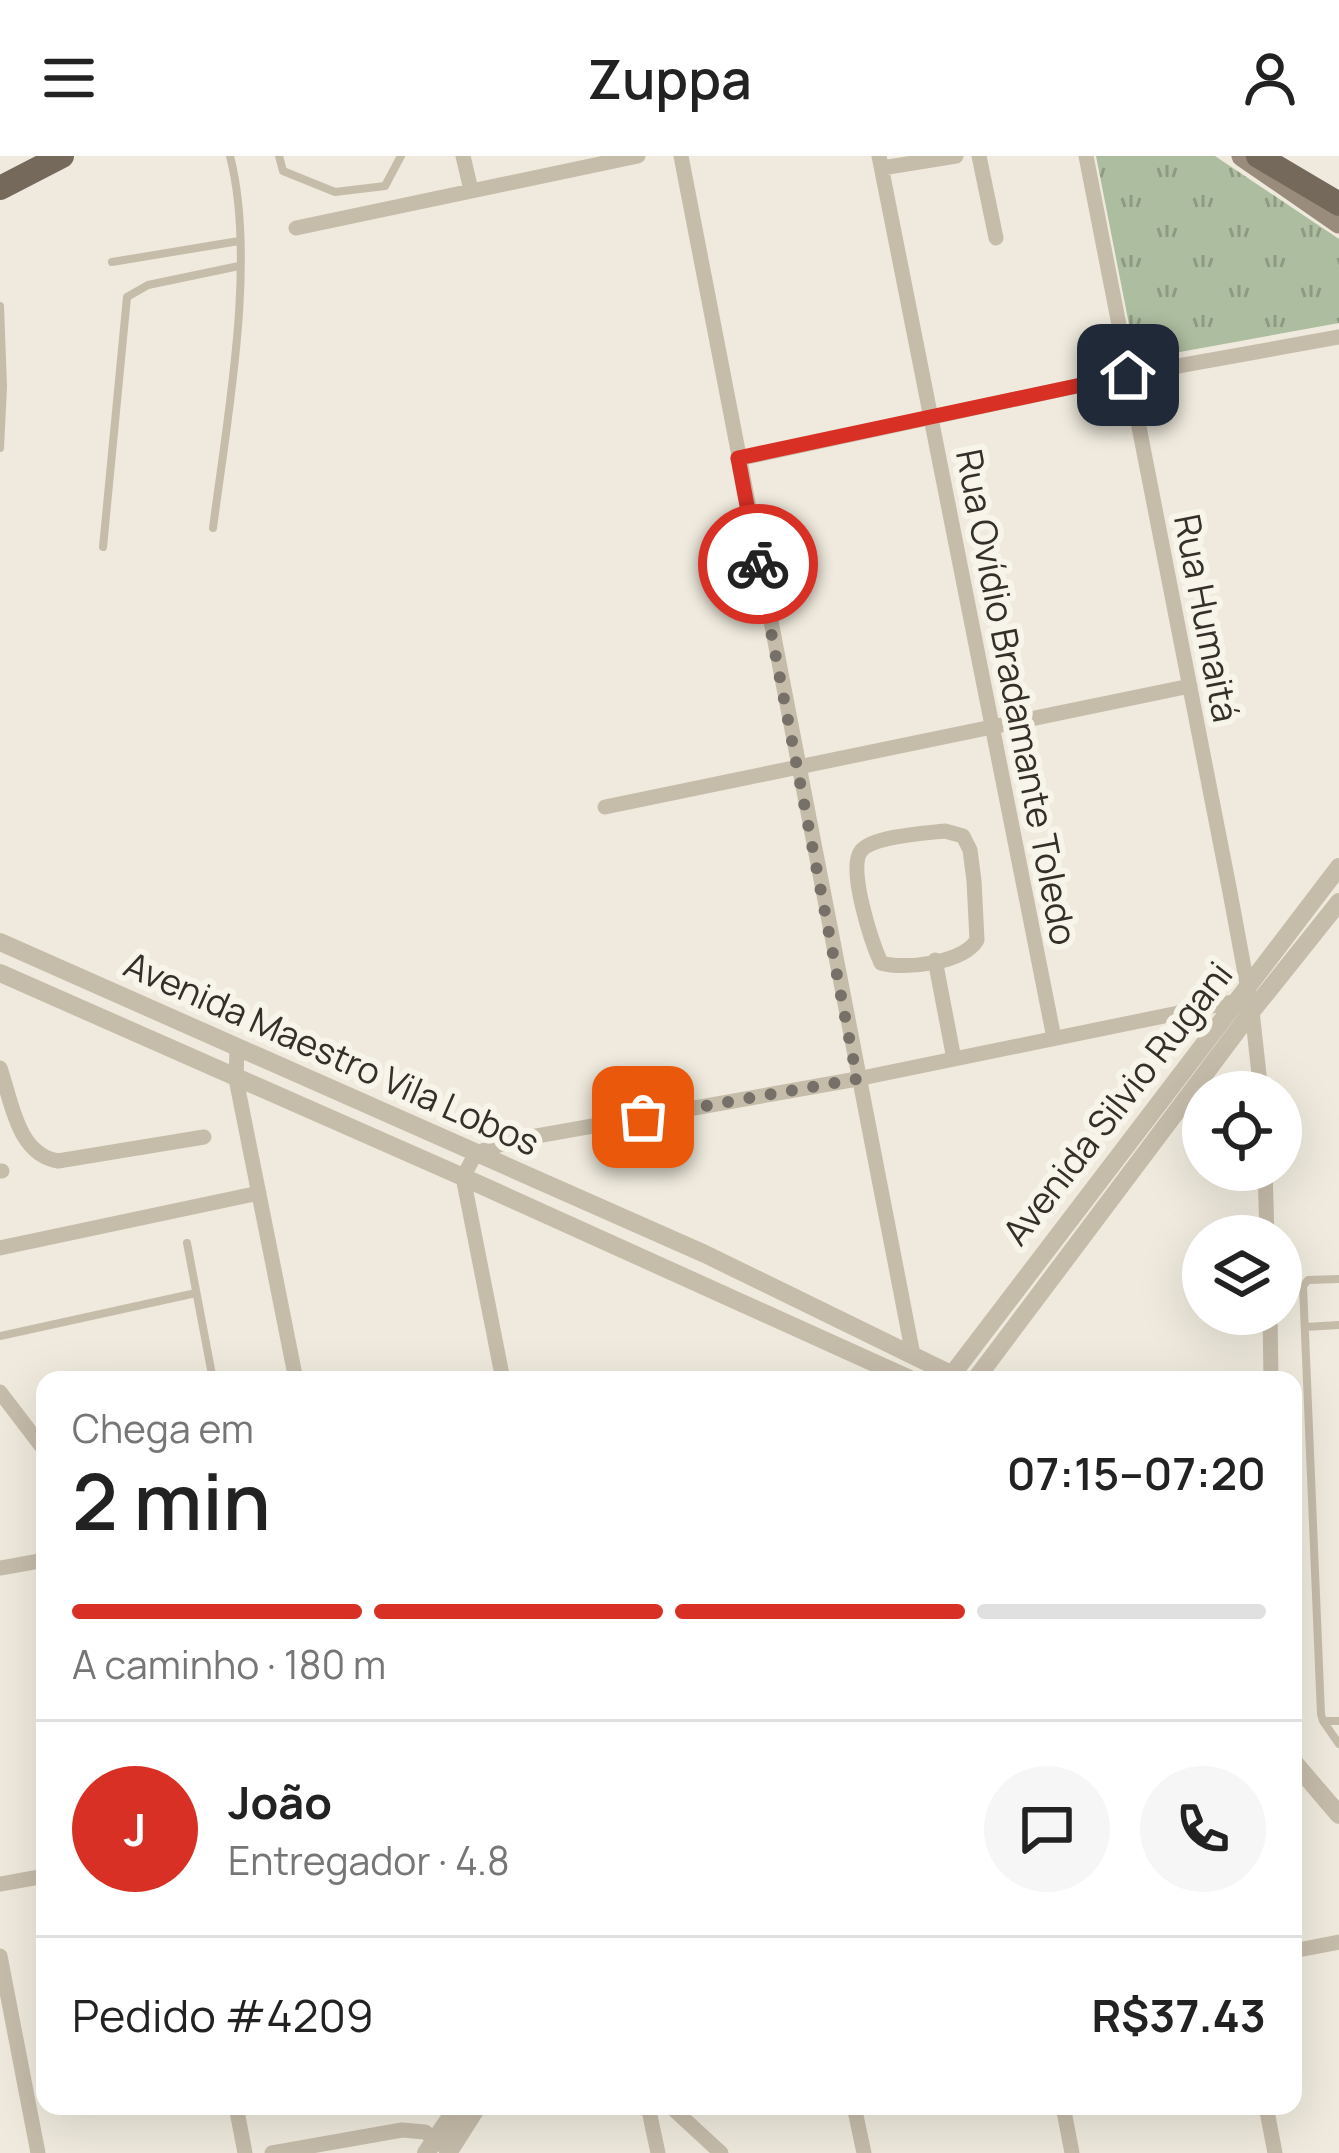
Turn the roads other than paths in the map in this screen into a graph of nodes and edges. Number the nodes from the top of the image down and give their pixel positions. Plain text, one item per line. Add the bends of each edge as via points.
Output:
1 (62, 156) edge
2 (230, 156) edge
3 (279, 156) edge
4 (401, 156) edge
5 (463, 156) edge
6 (638, 156) edge
7 (681, 156) edge
8 (956, 156) edge
9 (979, 156) edge
10 (1086, 156) edge
11 (1243, 156) edge
12 (1258, 156) edge
13 (880, 162) edge
14 (0, 188) edge
15 (470, 190) junction
16 (1339, 204) edge
17 (1339, 224) edge
18 (296, 228) dead end
19 (996, 238) dead end
20 (238, 241) junction
21 (112, 262) dead end
22 (238, 266) junction
23 (0, 306) edge
24 (1339, 338) edge
25 (1128, 375) junction
26 (931, 417) junction
27 (0, 448) edge
28 (738, 458) junction
29 (213, 528) dead end
30 (103, 547) dead end
31 (1190, 686) junction
32 (994, 730) junction
33 (798, 770) junction
34 (605, 807) dead end
35 (1339, 867) edge
36 (1339, 902) edge
37 (0, 942) edge
38 (935, 959) junction
39 (2, 979) edge
40 (1246, 1000) junction
41 (1054, 1038) junction
42 (237, 1049) junction
43 (954, 1059) junction
44 (0, 1068) edge
45 (1258, 1071) edge
46 (236, 1079) junction
47 (857, 1079) junction
48 (204, 1138) dead end
49 (476, 1154) junction
50 (463, 1177) junction
51 (259, 1192) junction
52 (187, 1243) dead end
53 (0, 1248) edge
54 (1339, 1279) edge
55 (196, 1293) junction
56 (1339, 1325) edge
57 (1305, 1327) junction
58 (1270, 1335) edge
59 (0, 1336) edge
60 (914, 1355) junction
61 (211, 1371) edge
62 (294, 1371) edge
63 (501, 1371) edge
64 (883, 1371) edge
65 (943, 1371) edge
66 (960, 1371) edge
67 (981, 1371) edge
68 (1271, 1371) edge
69 (0, 1391) edge
70 (36, 1439) edge
71 (36, 1562) edge
72 (0, 1568) edge
73 (1323, 1721) junction
74 (1339, 1721) edge
75 (1339, 1744) edge
76 (1302, 1772) edge
77 (1339, 1815) edge
78 (36, 1878) edge
79 (0, 1884) edge
80 (1339, 1942) edge
81 (1302, 1949) edge
82 (0, 1955) edge
83 (238, 2115) edge
84 (455, 2115) edge
85 (470, 2115) edge
86 (651, 2115) edge
87 (680, 2115) edge
88 (856, 2115) edge
89 (1065, 2115) edge
90 (1268, 2115) edge
91 (441, 2150) edge
92 (38, 2153) edge
93 (245, 2153) edge
94 (272, 2153) edge
95 (658, 2153) edge
96 (721, 2153) edge
97 (863, 2153) edge
98 (1072, 2153) edge
99 (1274, 2153) edge

1 - 14 main road
2 - 20 lane
3 - 4 lane via 283,171 335,192 385,186
5 - 15 street
6 - 15 street
7 - 28 street
8 - 13 street
9 - 19 street
10 - 25 street, Rua Humaitá
11 - 17 main road
12 - 16 main road
13 - 26 street, Rua Ovídio Bradamante Toledo
15 - 18 street
20 - 21 lane
20 - 22 lane
22 - 29 lane
22 - 30 lane via 128,297
23 - 27 lane
24 - 25 street
25 - 26 street
25 - 31 street, Rua Humaitá
26 - 28 street
26 - 32 street, Rua Ovídio Bradamante Toledo
28 - 33 street
31 - 32 street
31 - 40 street, Rua Humaitá
32 - 33 street
32 - 41 street, Rua Ovídio Bradamante Toledo
33 - 34 street
33 - 47 street
35 - 40 street, Avenida Silvio Rugani
36 - 40 street, Avenida Silvio Rugani
37 - 42 street, Avenida Maestro Vila Lobos
38 - 38 street via 881,963 857,862 872,843 945,831 963,836 976,940 963,954
38 - 43 street
39 - 46 street
40 - 41 street
40 - 45 street, Rua Humaitá
40 - 66 street, Avenida Silvio Rugani
40 - 67 street, Avenida Silvio Rugani
41 - 43 street
42 - 46 street
42 - 49 street, Avenida Maestro Vila Lobos
43 - 47 street
44 - 48 street via 28,1148 43,1158
46 - 50 street
46 - 51 street
47 - 49 street via 514,1140
47 - 60 street
49 - 50 street
49 - 60 street, Avenida Maestro Vila Lobos
50 - 63 street
50 - 64 street
51 - 53 street
51 - 62 street
52 - 55 lane
54 - 57 lane via 1305,1282
55 - 59 lane
55 - 61 lane
56 - 57 lane
57 - 73 lane
58 - 68 street
60 - 65 street, Avenida Maestro Vila Lobos
69 - 70 street
71 - 72 street
73 - 74 lane
73 - 75 lane
76 - 77 street
78 - 79 street
80 - 81 street
82 - 92 street
83 - 93 street
84 - 91 street
85 - 91 street
86 - 95 street
87 - 96 street
88 - 97 street
89 - 98 street
90 - 99 street
91 - 94 street via 416,2129

